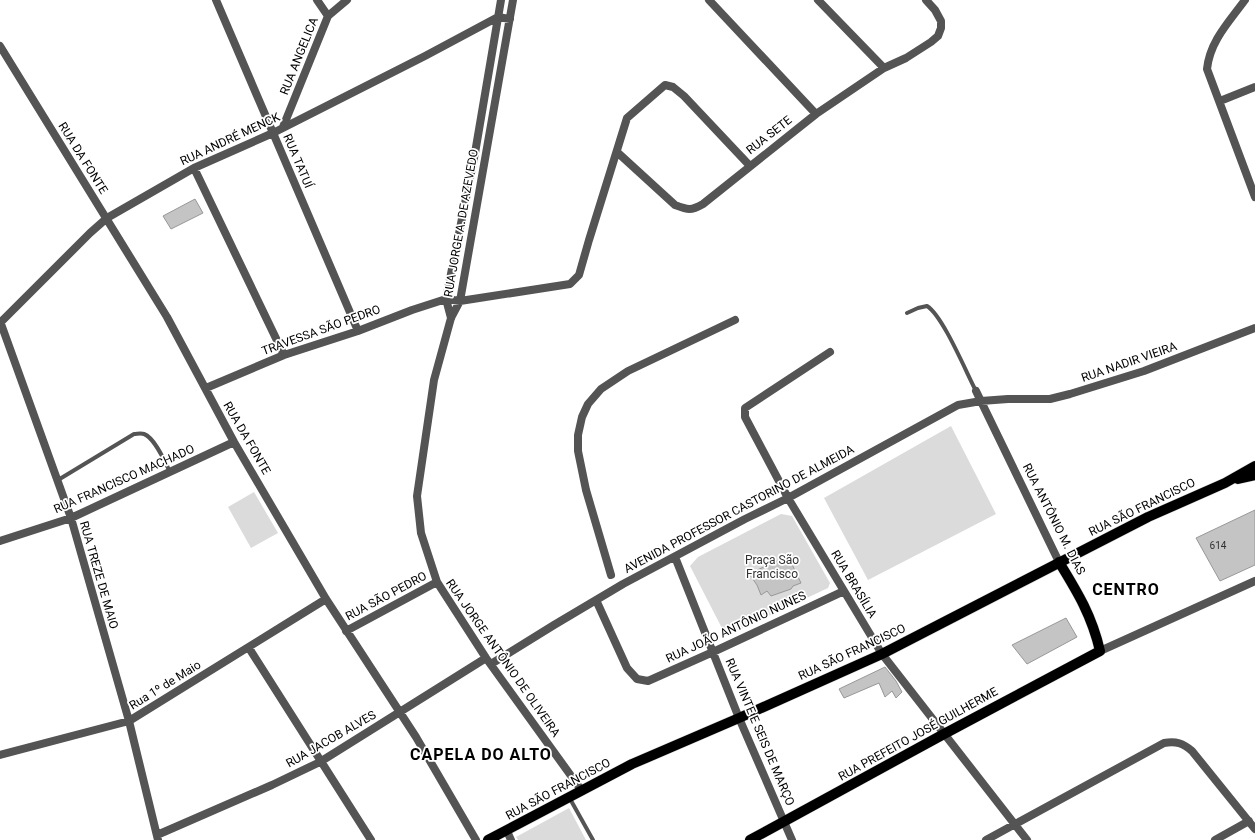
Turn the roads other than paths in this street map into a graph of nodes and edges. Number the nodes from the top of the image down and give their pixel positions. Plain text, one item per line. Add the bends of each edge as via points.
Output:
1 (216, 0) edge
2 (317, 0) edge
3 (347, 0) edge
4 (501, 0) edge
5 (513, 0) edge
6 (709, 0) edge
7 (818, 0) edge
8 (926, 0) edge
9 (1245, 0) edge
10 (328, 16) junction
11 (498, 17) junction
12 (510, 19) junction
13 (0, 46) edge
14 (884, 68) junction
15 (1255, 87) edge
16 (1220, 101) junction
17 (816, 114) junction
18 (283, 127) junction
19 (273, 133) junction
20 (617, 152) junction
21 (750, 166) junction
22 (194, 168) junction
23 (1255, 196) edge
24 (107, 218) junction
25 (446, 299) junction
26 (460, 302) junction
27 (907, 313) dead end
28 (450, 318) junction
29 (735, 320) dead end
30 (0, 322) edge
31 (1255, 328) edge
32 (358, 331) junction
33 (830, 352) dead end
34 (284, 355) junction
35 (206, 388) junction
36 (976, 391) joint
37 (1008, 399) joint
38 (981, 401) junction
39 (234, 442) junction
40 (1255, 466) edge
41 (170, 472) junction
42 (1255, 475) edge
43 (58, 480) junction
44 (1225, 483) junction
45 (788, 498) junction
46 (71, 518) junction
47 (0, 541) edge
48 (675, 557) junction
49 (1059, 562) junction
50 (611, 575) dead end
51 (1255, 581) edge
52 (437, 582) junction
53 (844, 591) junction
54 (326, 599) junction
55 (596, 600) junction
56 (346, 631) junction
57 (249, 648) junction
58 (1100, 651) junction
59 (713, 652) junction
60 (882, 654) junction
61 (489, 661) junction
62 (400, 713) junction
63 (739, 718) junction
64 (129, 721) junction
65 (944, 734) junction
66 (0, 754) edge
67 (320, 762) junction
68 (582, 791) junction
69 (569, 797) junction
70 (1249, 821) junction
71 (784, 822) junction
72 (1015, 825) junction
73 (1255, 829) edge
74 (509, 835) edge
75 (158, 838) edge
76 (371, 840) edge
77 (476, 840) edge
78 (488, 840) edge
79 (593, 840) edge
80 (750, 840) edge
81 (792, 840) edge
82 (986, 840) edge
83 (1027, 840) edge
84 (1215, 840) edge

1 - 19 street, RUA TATUÍ
2 - 10 street
3 - 10 street, RUA ANGELICA
4 - 11 street, RUA JORGE A. DE AZEVEDO
5 - 12 street, RUA JORGE A. DE AZEVEDO
6 - 17 street
7 - 14 street
8 - 14 street, RUA SETE via 941,21 938,36 906,58
9 - 16 street via 1214,44 1208,57 1207,69
10 - 18 street, RUA ANGELICA
11 - 12 street
11 - 18 street, RUA ANDRÉ MENCK
11 - 25 street, RUA JORGE A. DE AZEVEDO via 475,153
12 - 26 street, RUA JORGE A. DE AZEVEDO
13 - 24 street, RUA DA FONTE
14 - 17 street, RUA SETE
15 - 16 street
16 - 23 street
17 - 21 street, RUA SETE
18 - 19 street, RUA ANDRÉ MENCK
19 - 22 street, RUA ANDRÉ MENCK
19 - 32 street, RUA TATUÍ
20 - 21 street, RUA SETE via 675,205 693,210
20 - 21 street via 628,118 665,85 673,87 684,96
20 - 26 street via 579,275 575,280 570,284
22 - 24 street, RUA ANDRÉ MENCK
22 - 34 street
24 - 30 street, RUA ANDRÉ MENCK
24 - 35 street, RUA DA FONTE
25 - 26 street
25 - 28 street, RUA JORGE A. DE AZEVEDO
25 - 32 street, TRAVESSA SÃO PEDRO
26 - 28 street, RUA JORGE A. DE AZEVEDO
27 - 36 lane via 927,306 933,310
28 - 52 street, RUA JORGE ANTÔNIO DE OLIVEIRA via 434,380 417,496 421,533
29 - 50 street via 628,371 601,389 588,404 578,435 578,450 586,490
30 - 43 street, RUA TREZE DE MAIO
31 - 37 street, RUA NADIR VIEIRA via 1144,371 1070,394 1050,399
32 - 34 street, TRAVESSA SÃO PEDRO
33 - 45 street, RUA BRASÍLIA via 745,408 745,417
34 - 35 street, TRAVESSA SÃO PEDRO
35 - 39 street, RUA DA FONTE
36 - 38 street, RUA ANTÔNIO M. DIAS
37 - 38 street, AVENIDA PROFESSOR CASTORINO DE ALMEIDA
38 - 45 street, AVENIDA PROFESSOR CASTORINO DE ALMEIDA via 958,405
38 - 49 street, RUA ANTÔNIO M. DIAS
39 - 41 street, RUA FRANCISCO MACHADO
39 - 54 street, RUA DA FONTE
40 - 44 main road, RUA SÃO FRANCISCO
41 - 43 lane via 152,440 144,434 134,434
41 - 46 street, RUA FRANCISCO MACHADO
42 - 44 main road, RUA SÃO FRANCISCO
43 - 46 street, RUA TREZE DE MAIO
44 - 49 main road, RUA SÃO FRANCISCO via 1148,517
45 - 48 street, AVENIDA PROFESSOR CASTORINO DE ALMEIDA
45 - 53 street, RUA BRASÍLIA
46 - 47 street, RUA FRANCISCO MACHADO
46 - 64 street, RUA TREZE DE MAIO
48 - 55 street, AVENIDA PROFESSOR CASTORINO DE ALMEIDA
48 - 59 street
49 - 58 main road, RUA ANTÔNIO M. DIAS via 1086,610 1095,630
49 - 60 main road, RUA SÃO FRANCISCO
51 - 58 street
52 - 56 street, RUA SÃO PEDRO
52 - 61 street, RUA JORGE ANTÔNIO DE OLIVEIRA
53 - 59 street, RUA JOÃO ANTÔNIO NUNES
53 - 60 street, RUA BRASÍLIA
54 - 56 street, RUA DA FONTE
54 - 57 street, Rua 1º de Maio
55 - 59 street, RUA JOÃO ANTÔNIO NUNES via 627,668 637,679 648,681
55 - 61 street, AVENIDA PROFESSOR CASTORINO DE ALMEIDA
56 - 62 street, RUA DA FONTE
57 - 64 street, Rua 1º de Maio
57 - 67 street
58 - 65 main road, RUA PREFEITO JOSÉ GUILHERME
59 - 63 street, RUA VINTE E SEIS DE MARÇO
60 - 63 main road, RUA SÃO FRANCISCO
60 - 65 street, RUA BRASÍLIA
61 - 62 street, RUA JACOB ALVES
61 - 68 street, RUA JORGE ANTÔNIO DE OLIVEIRA
62 - 67 street, RUA JACOB ALVES
62 - 77 street, RUA DA FONTE
63 - 68 main road, RUA SÃO FRANCISCO via 632,764
63 - 71 street, RUA VINTE E SEIS DE MARÇO
64 - 66 street, Rua 1º de Maio
64 - 75 street, RUA TREZE DE MAIO
65 - 71 main road, RUA PREFEITO JOSÉ GUILHERME
65 - 72 street, RUA BRASÍLIA
67 - 75 street, RUA JACOB ALVES
67 - 76 street
68 - 69 main road, RUA SÃO FRANCISCO
69 - 74 main road, RUA SÃO FRANCISCO
69 - 79 lane
70 - 72 street via 1192,751 1179,742 1172,742 1164,743
70 - 73 street
70 - 84 street
71 - 80 main road, RUA PREFEITO JOSÉ GUILHERME
71 - 81 street, RUA VINTE E SEIS DE MARÇO
72 - 82 street
72 - 83 street, RUA BRASÍLIA
74 - 78 main road, RUA SÃO FRANCISCO

